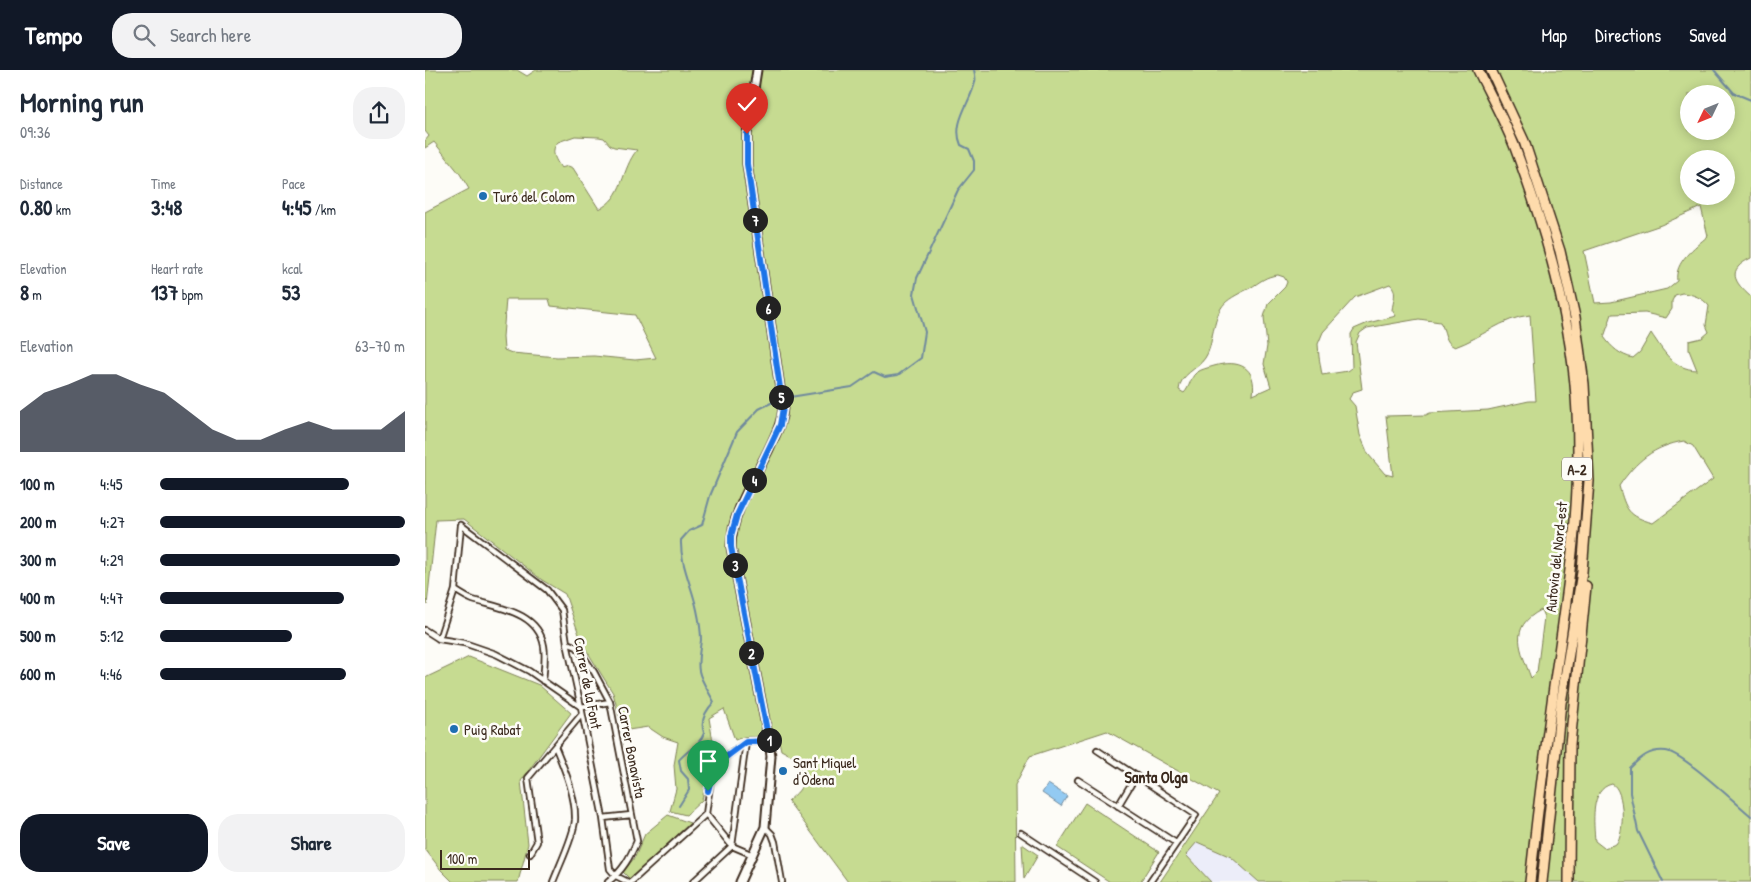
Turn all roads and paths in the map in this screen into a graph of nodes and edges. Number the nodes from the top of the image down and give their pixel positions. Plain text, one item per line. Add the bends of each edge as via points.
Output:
1 (757, 70) edge
2 (1478, 70) edge
3 (1491, 70) edge
4 (1589, 481) junction
5 (455, 590) junction
6 (425, 630) edge
7 (439, 639) junction
8 (567, 643) junction
9 (543, 681) junction
10 (610, 702) junction
11 (581, 707) junction
12 (582, 714) junction
13 (769, 741) junction
14 (746, 742) junction
15 (555, 746) junction
16 (1097, 750) dead end
17 (1136, 776) junction
18 (1078, 780) dead end
19 (1119, 806) junction
20 (706, 814) junction
21 (631, 815) junction
22 (603, 818) junction
23 (765, 827) junction
24 (1021, 833) dead end
25 (1177, 843) junction
26 (732, 846) junction
27 (530, 854) dead end
28 (753, 855) junction
29 (616, 876) junction
30 (553, 882) edge
31 (608, 882) edge
32 (630, 882) edge
33 (693, 882) edge
34 (740, 882) edge
35 (782, 882) edge
36 (1095, 882) edge
37 (1150, 882) edge
38 (1530, 882) edge
39 (1542, 882) edge
40 (1569, 882) edge

1 - 13 street via 747,134 747,164 782,416 737,515 731,547
2 - 38 highway, Autovia del Nord-est / A-2 via 1513,144 1550,250 1569,341 1577,412 1577,489 1569,582
3 - 4 highway, Autovia del Nord-est / A-2 via 1525,141 1559,251 1575,317 1585,384
4 - 39 highway, Autovia del Nord-est / A-2 via 1582,572 1561,703
4 - 40 highway via 1591,525 1570,744
5 - 7 street
5 - 8 street, Carrer de la Font via 461,525 547,590 562,610
5 - 9 street via 471,599 517,613 532,622 544,644
6 - 7 street
7 - 9 street via 496,654
8 - 10 street, Carrer Bonavista via 577,647
8 - 11 street, Carrer de la Font
9 - 11 street
10 - 11 street
10 - 21 street, Carrer Bonavista
11 - 12 street, Carrer de la Font
12 - 15 street
12 - 22 street, Carrer de la Font
13 - 14 street
13 - 23 street via 771,756
14 - 20 street via 711,771
14 - 26 street
15 - 27 street via 528,778 537,842
15 - 30 street via 573,800 575,821
16 - 17 street
17 - 19 street
17 - 25 street via 1196,815
18 - 19 street
19 - 25 street
20 - 26 street
20 - 32 street
21 - 22 street
21 - 29 street, Carrer Bonavista via 637,840 629,859
22 - 29 street, Carrer de la Font via 610,869
23 - 28 street
23 - 35 street via 775,842
24 - 36 street
25 - 37 street
26 - 28 street
26 - 33 street
28 - 34 street
29 - 31 street, Carrer Bonavista
29 - 32 street

